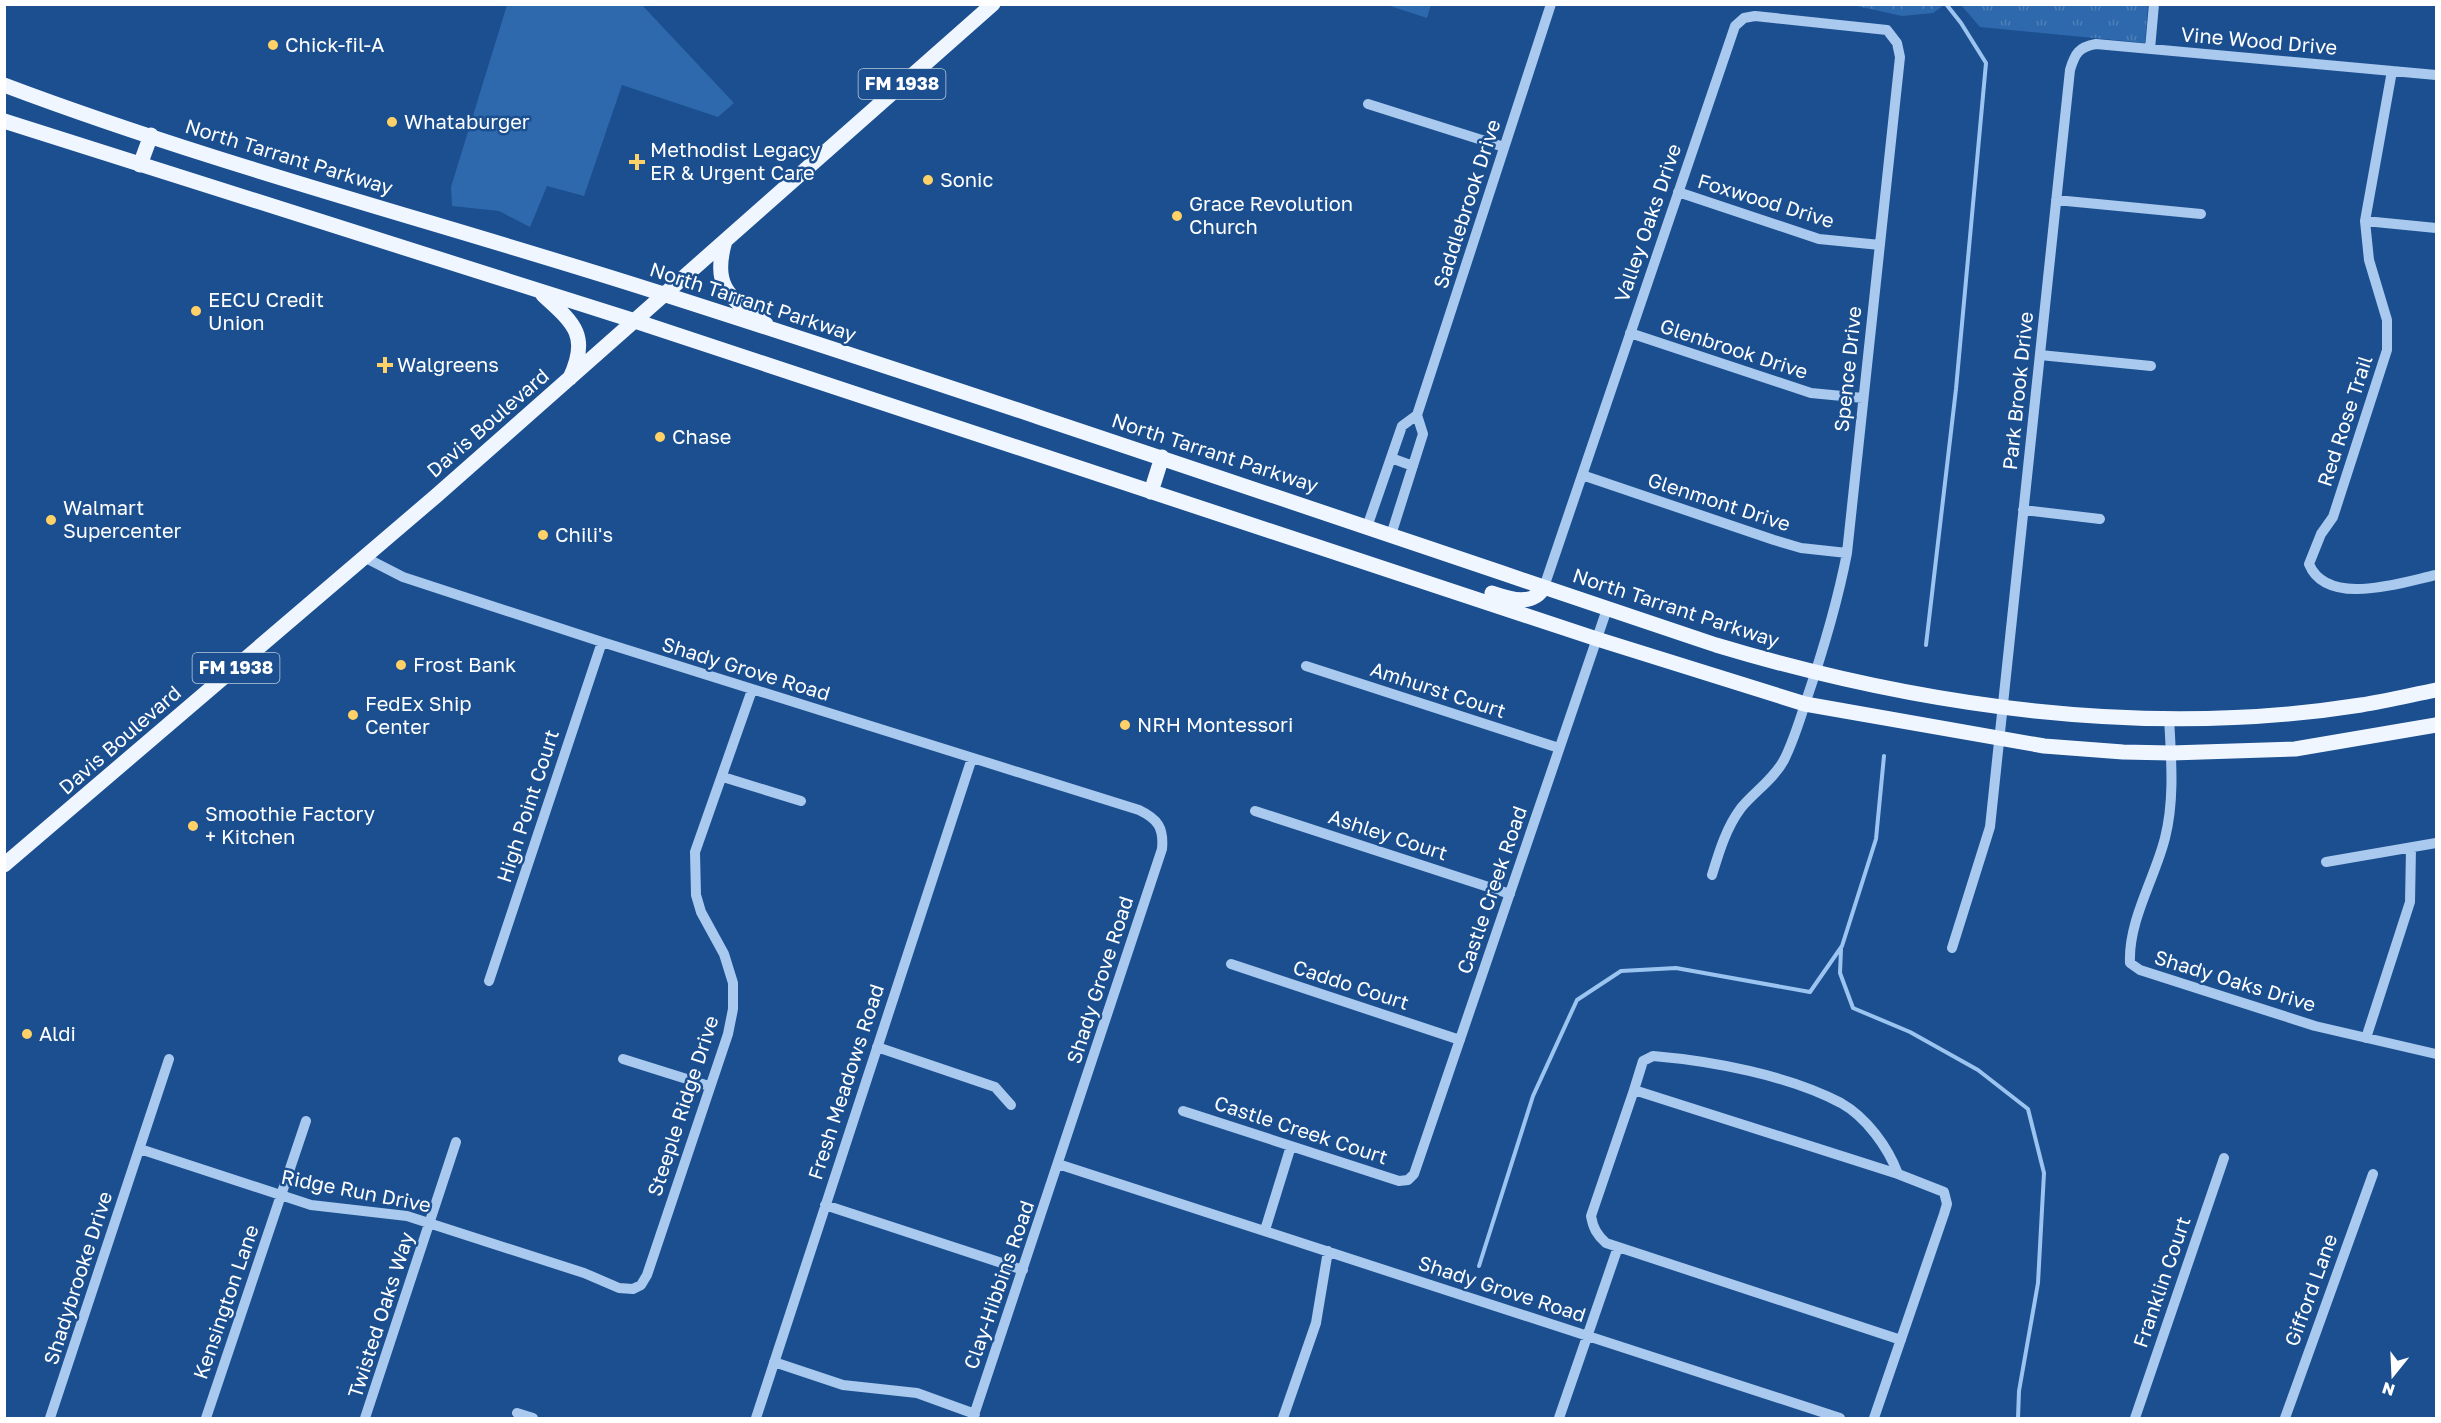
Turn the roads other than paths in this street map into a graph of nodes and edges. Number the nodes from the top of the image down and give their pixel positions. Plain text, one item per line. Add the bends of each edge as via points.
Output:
1 (993, 4) edge
2 (1551, 4) edge
3 (2154, 4) edge
4 (1893, 34) joint
5 (2079, 49) joint
6 (2150, 49) junction
7 (2392, 71) junction
8 (2436, 75) edge
9 (4, 85) edge
10 (1368, 105) dead end
11 (4, 121) edge
12 (151, 135) junction
13 (1504, 147) junction
14 (140, 165) junction
15 (1678, 192) junction
16 (2056, 200) junction
17 (2201, 214) dead end
18 (2365, 221) junction
19 (2436, 228) edge
20 (725, 241) junction
21 (1880, 245) junction
22 (538, 291) junction
23 (665, 295) junction
24 (635, 321) junction
25 (779, 333) junction
26 (1630, 333) junction
27 (2040, 355) junction
28 (2151, 366) dead end
29 (569, 381) junction
30 (1863, 398) junction
31 (1417, 415) junction
32 (1162, 457) junction
33 (1391, 458) junction
34 (1413, 466) junction
35 (1582, 475) junction
36 (1151, 492) junction
37 (2023, 510) junction
38 (2100, 519) dead end
39 (1367, 526) junction
40 (1391, 535) junction
41 (1847, 553) junction
42 (364, 557) junction
43 (2436, 575) edge
44 (1425, 581) junction
45 (1544, 587) junction
46 (1607, 609) junction
47 (1597, 639) junction
48 (602, 642) junction
49 (1306, 666) dead end
50 (1816, 673) junction
51 (752, 690) junction
52 (2436, 690) edge
53 (1805, 704) junction
54 (2001, 707) junction
55 (2169, 717) junction
56 (2436, 725) edge
57 (1997, 738) junction
58 (1559, 748) junction
59 (2171, 753) junction
60 (972, 758) junction
61 (723, 777) junction
62 (801, 801) dead end
63 (1255, 811) dead end
64 (2436, 843) edge
65 (2411, 848) junction
66 (2326, 862) dead end
67 (4, 865) edge
68 (1712, 875) dead end
69 (1510, 894) junction
70 (1952, 948) dead end
71 (1230, 963) dead end
72 (489, 981) dead end
73 (2366, 1038) junction
74 (1460, 1040) junction
75 (877, 1047) junction
76 (2436, 1054) edge
77 (169, 1059) dead end
78 (623, 1059) dead end
79 (709, 1086) junction
80 (1634, 1090) junction
81 (1011, 1105) dead end
82 (1184, 1111) dead end
83 (306, 1121) dead end
84 (456, 1142) dead end
85 (1291, 1146) junction
86 (140, 1149) junction
87 (2224, 1158) dead end
88 (1058, 1164) junction
89 (1898, 1174) junction
90 (2373, 1174) dead end
91 (1408, 1180) joint
92 (280, 1196) junction
93 (825, 1205) junction
94 (430, 1223) junction
95 (1265, 1230) junction
96 (1618, 1247) junction
97 (1328, 1251) junction
98 (1023, 1270) junction
99 (633, 1289) joint
100 (1588, 1336) junction
101 (1900, 1340) junction
102 (774, 1362) junction
103 (517, 1413) dead end
104 (974, 1416) edge
105 (1835, 1418) edge
106 (50, 1419) edge
107 (206, 1419) edge
108 (365, 1419) edge
109 (533, 1419) edge
110 (756, 1419) edge
111 (1283, 1419) edge
112 (1559, 1419) edge
113 (1874, 1419) edge
114 (2134, 1419) edge
115 (2285, 1419) edge

1 - 20 main road, Davis Boulevard / FM 1938
2 - 13 street, Saddlebrook Drive
3 - 6 street
4 - 15 street, Valley Oaks Drive via 1881,27 1744,18 1735,26
4 - 21 street, Spence Drive via 1900,57
5 - 6 street, Vine Wood Drive via 2096,44
5 - 16 street, Park Brook Drive via 2070,69
6 - 7 street, Vine Wood Drive
7 - 8 street, Vine Wood Drive
7 - 18 street, Red Rose Trail
9 - 12 main road, North Tarrant Parkway
10 - 13 street
11 - 14 main road
12 - 14 main road
12 - 23 main road, North Tarrant Parkway
13 - 31 street, Saddlebrook Drive
14 - 22 main road
15 - 21 street, Foxwood Drive via 1819,239
15 - 26 street, Valley Oaks Drive
16 - 17 street
16 - 27 street, Park Brook Drive
18 - 19 street
18 - 43 street, Red Rose Trail via 2369,260 2387,320 2386,350 2333,517 2309,564 2323,583 2348,589
20 - 23 main road, Davis Boulevard / FM 1938
20 - 25 main road via 720,258 721,276 729,297
21 - 30 street, Spence Drive
22 - 24 main road
22 - 29 main road via 572,321 580,349
23 - 24 main road, Davis Boulevard / FM 1938
23 - 25 main road, North Tarrant Parkway
24 - 29 main road, Davis Boulevard / FM 1938
24 - 36 main road
25 - 32 main road, North Tarrant Parkway
26 - 30 street, Glenbrook Drive via 1810,393
26 - 35 street, Valley Oaks Drive
27 - 28 street
27 - 37 street, Park Brook Drive
29 - 42 main road, Davis Boulevard / FM 1938
30 - 41 street, Spence Drive
31 - 33 street, Saddlebrook Drive via 1402,426
31 - 34 street, Saddlebrook Drive via 1423,434
32 - 36 main road
32 - 39 main road, North Tarrant Parkway
33 - 34 street
33 - 39 street, Saddlebrook Drive
34 - 40 street, Saddlebrook Drive
35 - 41 street, Glenmont Drive via 1792,545
35 - 45 street, Valley Oaks Drive
36 - 44 main road
37 - 38 street
37 - 54 street, Park Brook Drive
39 - 40 main road, North Tarrant Parkway
40 - 45 main road, North Tarrant Parkway
41 - 50 street, Spence Drive
42 - 48 street, Shady Grove Road via 403,577
42 - 67 main road, Davis Boulevard / FM 1938
44 - 45 main road via 1473,587 1516,600 1538,596
44 - 47 main road
45 - 46 main road, North Tarrant Parkway
46 - 47 street, Castle Creek Road
46 - 50 main road, North Tarrant Parkway
47 - 53 main road
47 - 58 street, Castle Creek Road
48 - 51 street, Shady Grove Road
48 - 72 street, High Point Court
49 - 58 street, Amhurst Court
50 - 53 street, Spence Drive
50 - 54 main road, North Tarrant Parkway
51 - 60 street, Shady Grove Road
51 - 61 street, Steeple Ridge Drive
52 - 55 main road, North Tarrant Parkway via 2361,705 2296,712
53 - 57 main road
53 - 68 street, Spence Drive via 1783,761 1734,818
54 - 55 main road, North Tarrant Parkway
54 - 57 street, Park Brook Drive
55 - 59 street, Shady Oaks Drive
56 - 59 main road via 2295,749
57 - 59 main road via 2044,746
57 - 70 street, Park Brook Drive via 1990,827
58 - 69 street, Castle Creek Road
59 - 73 street, Shady Oaks Drive via 2169,823 2132,937 2130,963 2140,970 2315,1026
60 - 75 street, Fresh Meadows Road
60 - 88 street, Shady Grove Road via 1139,810 1161,826 1162,849
61 - 62 street
61 - 79 street, Steeple Ridge Drive via 695,852 696,896 724,954 733,983 728,1034
63 - 69 street, Ashley Court
64 - 65 street
65 - 66 street
65 - 73 street via 2410,902
69 - 74 street, Castle Creek Road
71 - 74 street, Caddo Court
73 - 76 street, Shady Oaks Drive
74 - 91 street, Castle Creek Road via 1418,1168
75 - 81 street via 995,1087
75 - 93 street, Fresh Meadows Road
77 - 86 street, Shadybrooke Drive
78 - 79 street
79 - 99 street, Steeple Ridge Drive via 647,1275 641,1286
80 - 89 street
80 - 89 street via 1643,1061 1653,1056 1723,1066 1797,1085 1842,1104 1867,1125 1890,1153
80 - 96 street via 1591,1216 1600,1238
82 - 85 street, Castle Creek Court
83 - 92 street, Kensington Lane
84 - 94 street, Twisted Oaks Way
85 - 91 street, Castle Creek Court via 1399,1181
85 - 95 street
86 - 92 street, Ridge Run Drive
86 - 106 street, Shadybrooke Drive
87 - 114 street, Franklin Court
88 - 95 street, Shady Grove Road
88 - 98 street, Clay-Hibbins Road
89 - 101 street via 1944,1192 1947,1204
90 - 115 street, Gifford Lane
92 - 94 street, Ridge Run Drive
92 - 107 street, Kensington Lane
93 - 98 street
93 - 102 street, Fresh Meadows Road
94 - 99 street, Ridge Run Drive via 619,1288
94 - 108 street, Twisted Oaks Way
95 - 97 street, Shady Grove Road
96 - 100 street
96 - 101 street
97 - 100 street, Shady Grove Road
97 - 111 street via 1316,1323
98 - 104 street, Clay-Hibbins Road
100 - 105 street, Shady Grove Road
100 - 112 street
101 - 113 street
102 - 104 street via 843,1385 917,1393
102 - 110 street, Fresh Meadows Road
103 - 109 street

